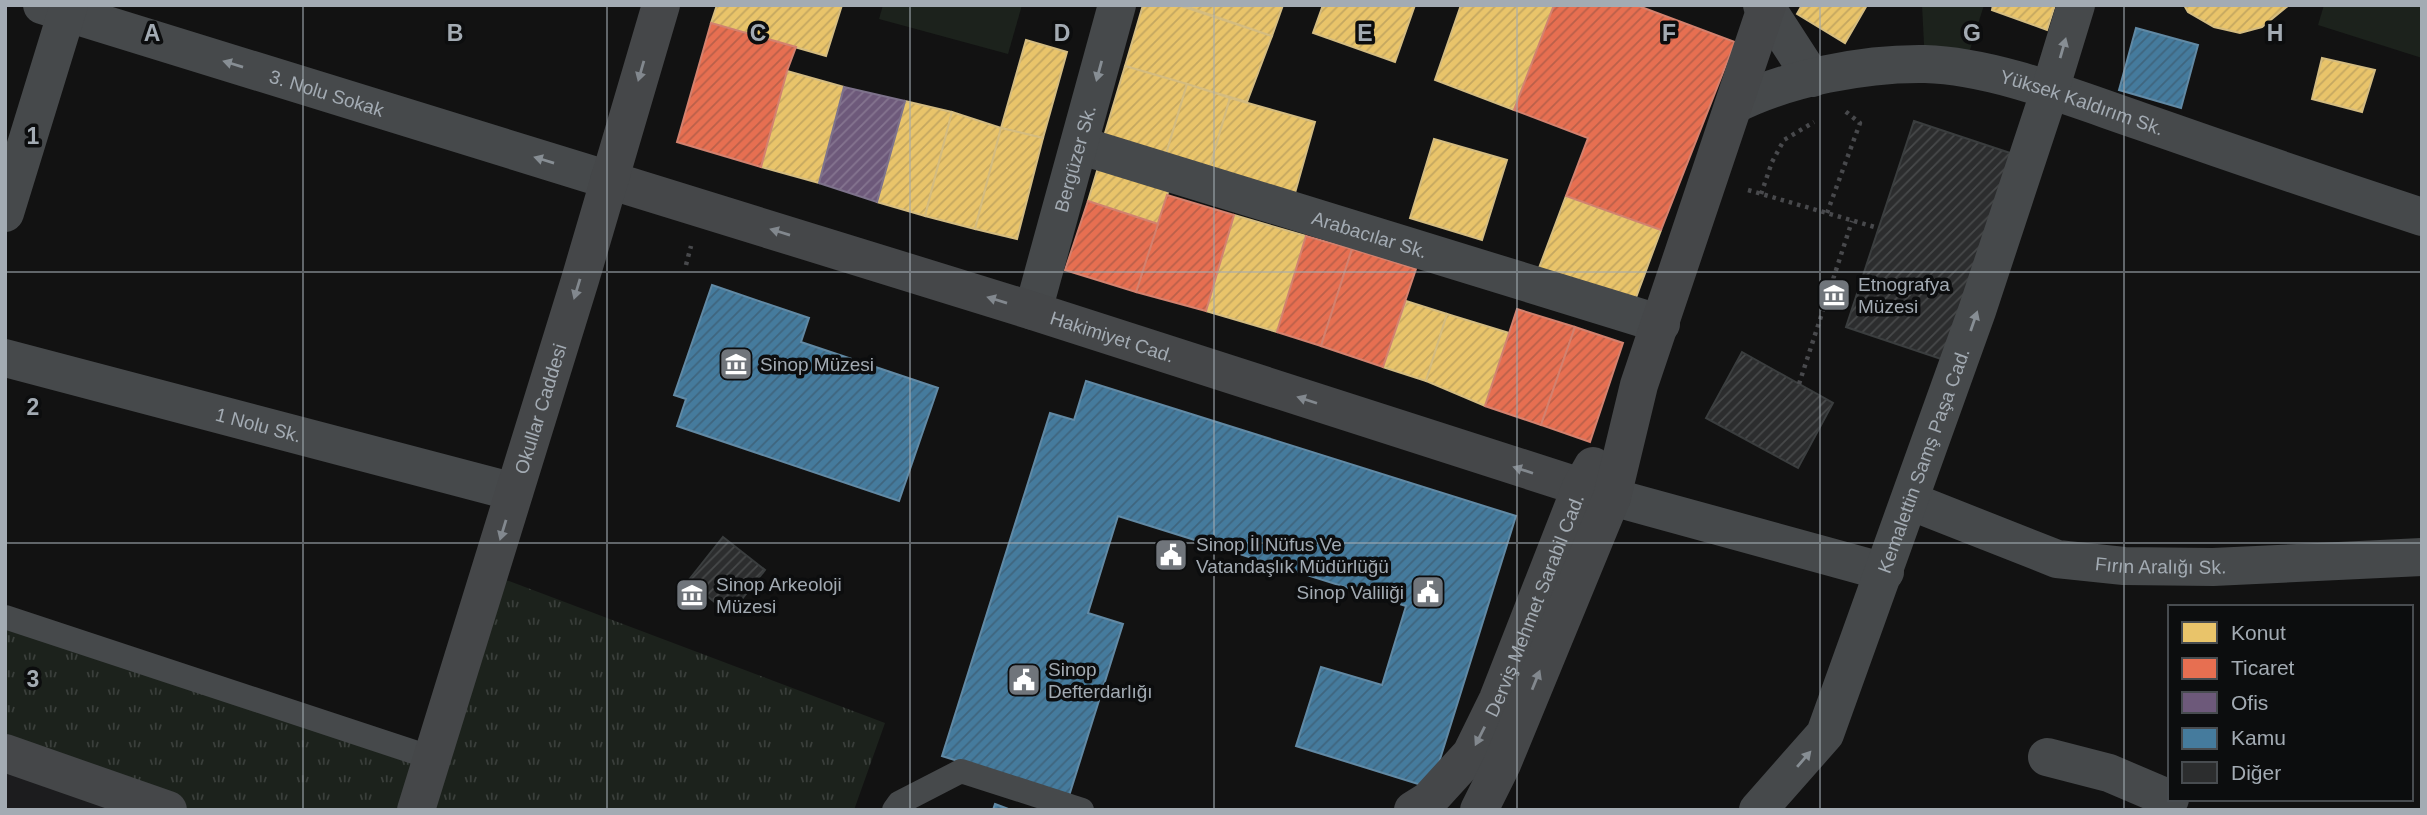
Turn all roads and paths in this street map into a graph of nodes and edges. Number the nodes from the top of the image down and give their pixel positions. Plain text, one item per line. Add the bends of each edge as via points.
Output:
1 (661, 5) edge
2 (1117, 5) edge
3 (2076, 5) edge
4 (1765, 6) edge
5 (59, 8) edge
6 (1812, 78) junction
7 (2050, 90) junction
8 (1734, 105) junction
9 (1835, 113) dead end
10 (1815, 121) dead end
11 (1079, 145) junction
12 (1710, 178) junction
13 (609, 180) junction
14 (1761, 194) junction
15 (5, 213) edge
16 (1827, 213) junction
17 (2422, 217) edge
18 (1852, 221) junction
19 (1878, 228) dead end
20 (1033, 311) junction
21 (1661, 324) junction
22 (5, 358) edge
23 (1799, 384) dead end
24 (514, 492) junction
25 (1596, 492) junction
26 (1910, 501) junction
27 (2422, 557) edge
28 (1885, 572) junction
29 (5, 617) edge
30 (5, 753) edge
31 (2047, 757) dead end
32 (432, 758) junction
33 (2168, 798) edge
34 (167, 810) edge
35 (416, 810) edge
36 (894, 810) edge
37 (1082, 810) edge
38 (1413, 810) edge
39 (1479, 810) edge
40 (1758, 810) edge

1 -> 13 main road, Okullar Caddesi
2 -> 11 street, Bergüzer Sk.
7 -> 3 street, Kemalettin Samş Paşa Cad.
4 - 6 street
4 - 8 main road, Derviş Mehmet Sarabil Cad.
13 -> 5 street, 3. Nolu Sokak
5 - 15 street
6 - 7 street, Yüksek Kaldırım Sk. via 1925,64
6 - 8 street, Yüksek Kaldırım Sk. via 1759,92
7 - 17 street, Yüksek Kaldırım Sk.
26 -> 7 street, Kemalettin Samş Paşa Cad.
8 - 12 main road, Derviş Mehmet Sarabil Cad.
9 - 16 path via 1845,111 1860,123
10 - 14 path via 1784,140
11 - 20 street, Bergüzer Sk.
11 - 21 street, Arabacılar Sk.
12 - 14 path
12 - 21 main road, Derviş Mehmet Sarabil Cad.
20 -> 13 main road, Hakimiyet Cad.
13 -> 24 main road, Okullar Caddesi
14 - 16 path
16 - 18 path
18 - 19 path
18 - 23 path
25 -> 20 main road, Hakimiyet Cad.
21 - 25 main road, Derviş Mehmet Sarabil Cad.
22 - 24 street, 1 Nolu Sk.
24 -> 32 main road, Okullar Caddesi
25 - 28 street
25 -> 38 main road, Derviş Mehmet Sarabil Cad. via 1471,754 1429,800
39 -> 25 main road, Derviş Mehmet Sarabil Cad. via 1502,764
26 - 27 street, Fırın Aralığı Sk. via 2057,559 2124,566 2213,567
26 - 28 street, Kemalettin Samş Paşa Cad.
40 -> 28 street, Kemalettin Samş Paşa Cad. via 1825,734
29 - 32 lane
30 - 34 main road
31 - 33 street via 2109,773
32 - 35 main road, Okullar Caddesi
36 - 37 lane via 899,803 961,771

